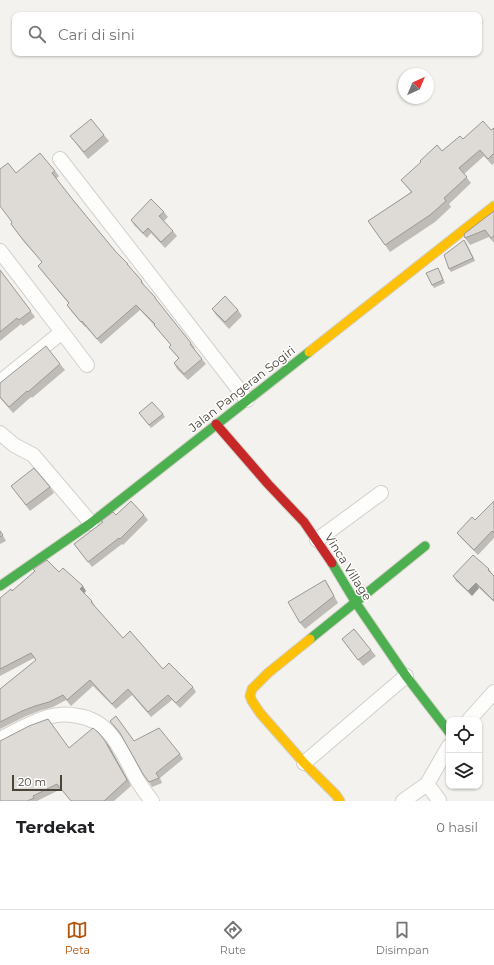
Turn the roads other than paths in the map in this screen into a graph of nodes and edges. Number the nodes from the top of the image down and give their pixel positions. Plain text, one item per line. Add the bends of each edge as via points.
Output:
1 (60, 159) dead end
2 (494, 206) edge
3 (0, 251) edge
4 (62, 332) junction
5 (87, 365) dead end
6 (0, 382) edge
7 (247, 400) junction
8 (216, 424) junction
9 (0, 433) edge
10 (381, 492) dead end
11 (91, 523) junction
12 (316, 540) junction
13 (425, 546) dead end
14 (0, 586) edge
15 (356, 604) junction
16 (406, 676) junction
17 (494, 692) edge
18 (472, 717) edge
19 (446, 728) edge
20 (0, 739) edge
21 (446, 751) edge
22 (304, 763) junction
23 (427, 784) junction
24 (152, 801) edge
25 (340, 801) edge
26 (403, 801) edge
27 (438, 801) edge

1 - 7 street
2 - 7 street, Jalan Pangeran Sogiri
3 - 4 street
4 - 5 street
4 - 6 street
7 - 8 street, Jalan Pangeran Sogiri
8 - 11 street, Jalan Pangeran Sogiri
8 - 12 street, Vinca Village via 304,522
9 - 11 street via 14,446 33,455
10 - 12 street
11 - 14 street, Jalan Pangeran Sogiri
12 - 15 street, Vinca Village
13 - 15 street
15 - 16 street, Vinca Village
15 - 22 street via 268,673 252,689 250,696 260,713
16 - 19 street, Vinca Village
16 - 22 street
17 - 18 street
20 - 24 street via 47,718 66,714 84,717 105,728 115,739
21 - 23 street
22 - 25 street
23 - 26 street
23 - 27 street

